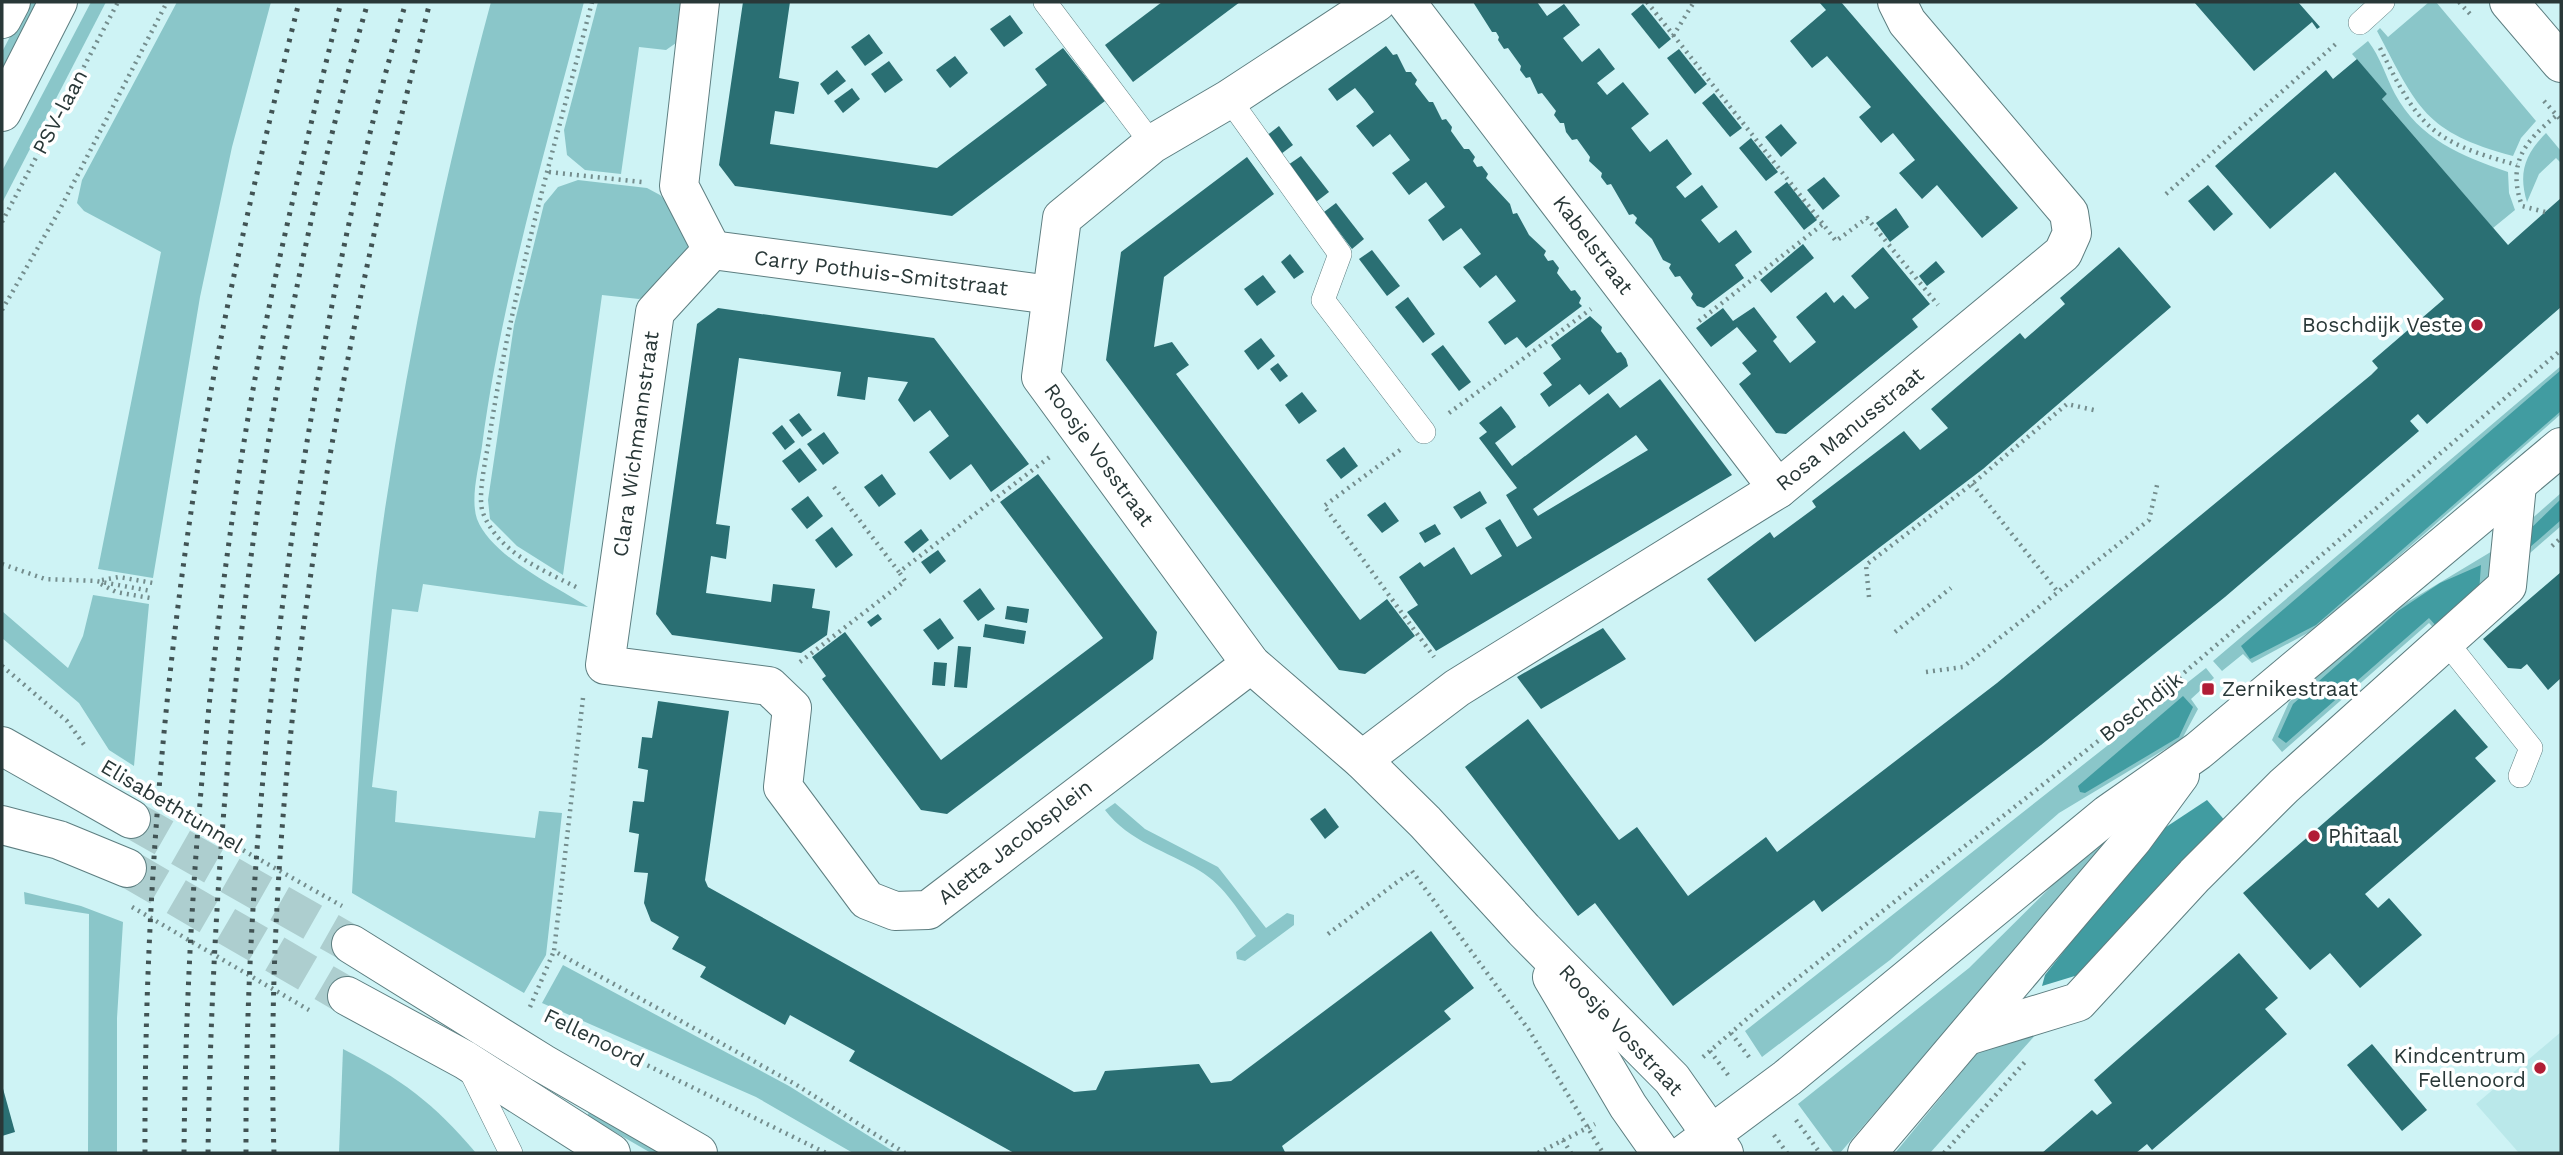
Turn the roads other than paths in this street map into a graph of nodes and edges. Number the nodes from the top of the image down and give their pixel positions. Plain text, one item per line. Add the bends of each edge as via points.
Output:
1 (11, 2) edge
2 (58, 2) edge
3 (700, 2) edge
4 (1045, 2) edge
5 (1377, 2) edge
6 (1406, 2) edge
7 (1897, 2) edge
8 (2383, 2) edge
9 (2509, 2) edge
10 (2, 19) edge
11 (2360, 23) road end
12 (2561, 63) edge
13 (1229, 99) junction
14 (2, 112) edge
15 (1152, 144) junction
16 (712, 250) junction
17 (1051, 295) junction
18 (1424, 432) road end
19 (2561, 447) edge
20 (2516, 485) junction
21 (1778, 489) junction
22 (2444, 639) junction
23 (1251, 664) junction
24 (769, 686) joint
25 (2, 746) edge
26 (2198, 751) junction
27 (1362, 760) junction
28 (2520, 776) dead end
29 (131, 819) tunnel mouth
30 (2, 825) edge
31 (126, 885) tunnel mouth
32 (351, 928) tunnel mouth
33 (1524, 930) junction
34 (332, 1005) tunnel mouth
35 (1967, 1036) junction
36 (465, 1060) junction
37 (1707, 1147) edge
38 (512, 1153) edge
39 (611, 1153) edge
40 (698, 1153) edge
41 (1661, 1153) edge
42 (1867, 1153) edge

1 - 10 street
2 - 14 street
3 - 16 street via 678,186
4 - 15 lane
5 - 13 street, Roosje Vosstraat
6 - 21 street, Kabelstraat
7 - 21 street, Rosa Manusstraat via 1907,22 2069,213 2072,233 2063,253
8 - 11 lane
9 - 12 street
13 - 15 street, Roosje Vosstraat
13 - 18 lane via 1340,254 1323,300
15 - 17 street, Roosje Vosstraat via 1062,218
16 - 17 street, Carry Pothuis-Smitstraat
16 - 24 street, Clara Wichmannstraat via 654,312 614,600 596,664
17 - 23 street, Roosje Vosstraat via 1041,377
19 - 20 street
20 - 22 street via 2507,586
20 - 26 street
21 - 27 street, Rosa Manusstraat via 1457,688
22 - 28 lane via 2531,748
22 - 35 street via 2284,786 2078,1002
23 - 24 street, Aletta Jacobsplein via 928,910 895,911 867,900 783,787 792,708
23 - 27 street, Roosje Vosstraat
25 - 29 street, Elisabethtunnel
26 - 35 street via 2133,839
26 - 37 street via 2108,814
27 - 33 street, Roosje Vosstraat
30 - 31 street via 59,841
32 - 40 street, Fellenoord via 542,1063
33 - 37 street, Roosje Vosstraat via 1672,1079
33 - 41 street, Roosje Vosstraat via 1615,1085
34 - 36 street
35 - 42 street
36 - 38 lane
36 - 39 street

